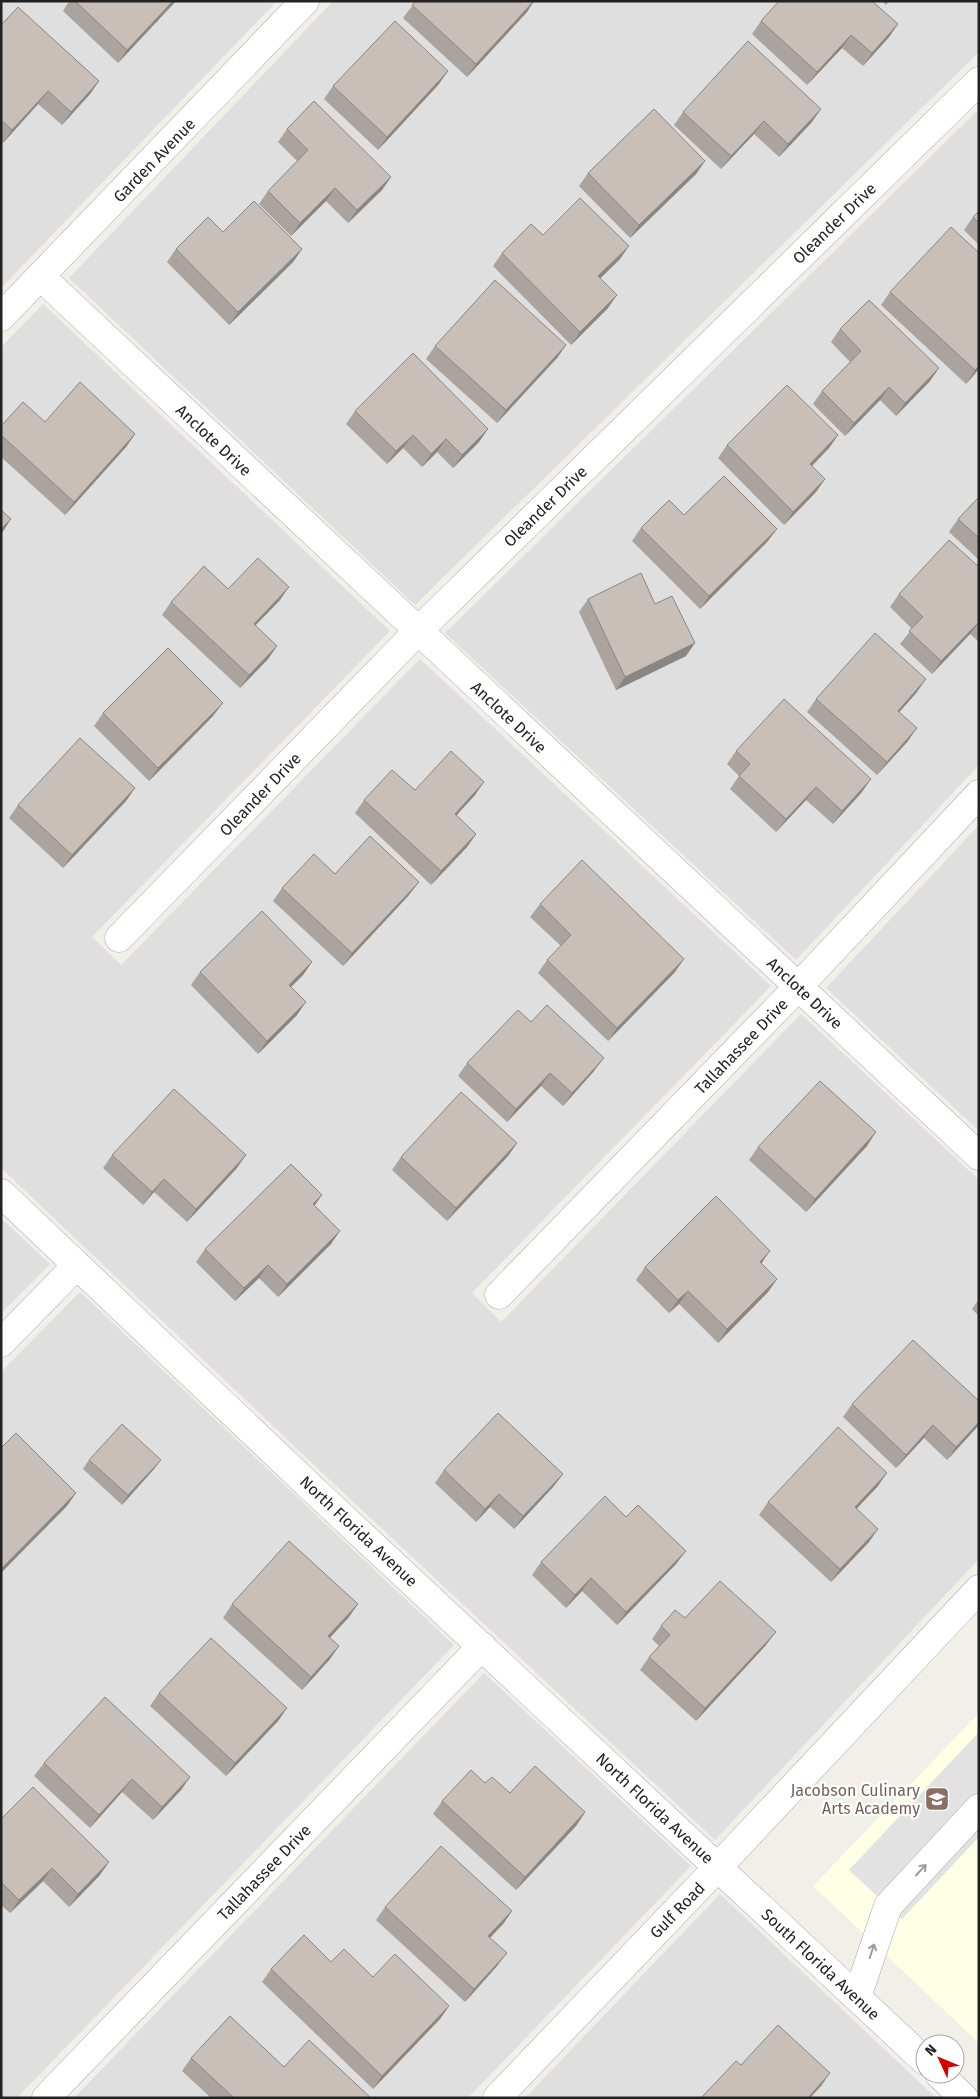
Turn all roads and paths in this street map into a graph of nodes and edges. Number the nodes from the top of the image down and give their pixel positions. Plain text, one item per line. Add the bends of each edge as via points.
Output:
1 (305, 1) edge
2 (979, 81) edge
3 (41, 277) junction
4 (1, 317) edge
5 (417, 632) junction
6 (979, 794) edge
7 (119, 938) dead end
8 (798, 987) junction
9 (979, 1156) edge
10 (1, 1193) edge
11 (78, 1264) junction
12 (499, 1295) dead end
13 (1, 1343) edge
14 (979, 1589) edge
15 (482, 1646) junction
16 (979, 1808) edge
17 (718, 1867) junction
18 (857, 1997) junction
19 (915, 2052) edge
20 (949, 2084) edge
21 (46, 2098) edge
22 (497, 2098) edge
23 (964, 2098) edge

1 - 3 street, Garden Avenue
2 - 5 street, Oleander Drive
3 - 4 street, Garden Avenue
3 - 5 street, Anclote Drive
5 - 7 street, Oleander Drive
5 - 8 street, Anclote Drive
6 - 8 street, Tallahassee Drive
8 - 9 street, Anclote Drive
8 - 12 street, Tallahassee Drive
10 - 11 street, North Florida Avenue
11 - 13 street
11 - 15 street, North Florida Avenue
14 - 17 street, Gulf Road
15 - 17 street, North Florida Avenue
15 - 21 street, Tallahassee Drive
18 -> 16 street via 888,1906
17 - 18 street, South Florida Avenue
17 - 22 street, Gulf Road
18 - 19 street, South Florida Avenue
20 - 23 street

